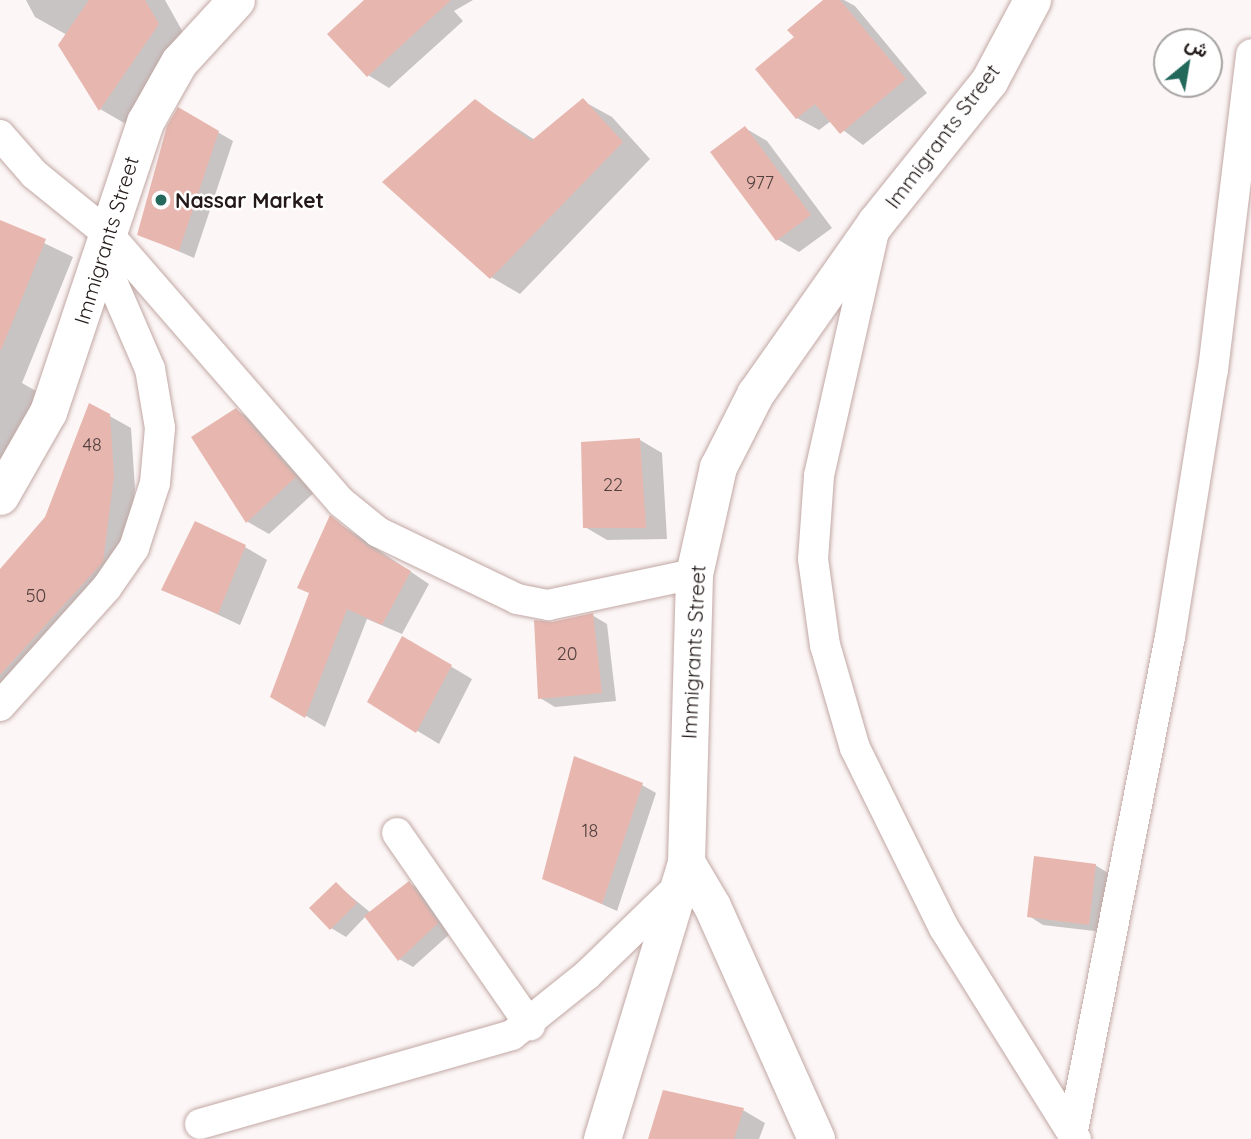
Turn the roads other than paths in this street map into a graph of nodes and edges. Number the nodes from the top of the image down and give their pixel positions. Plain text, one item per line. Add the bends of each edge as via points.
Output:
1 (236, 0) edge
2 (1032, 0) edge
3 (1251, 54) edge
4 (1, 139) edge
5 (876, 222) junction
6 (104, 245) junction
7 (0, 496) edge
8 (694, 575) junction
9 (0, 706) edge
10 (397, 833) dead end
11 (683, 874) junction
12 (530, 1025) junction
13 (200, 1124) dead end
14 (1075, 1134) edge
15 (602, 1139) edge
16 (816, 1139) edge

1 - 6 street, Immigrants Street via 179,62 145,122
2 - 5 street, Immigrants Street via 989,81
3 - 14 street via 1213,370 1170,637
4 - 6 street
5 - 8 street, Immigrants Street via 755,394 718,467
5 - 14 street via 819,476 813,559 825,645 855,748 944,928
6 - 7 street, Immigrants Street via 48,412
6 - 8 street via 341,502 378,532 517,599 548,605
6 - 9 street via 150,369 160,428 155,483 134,548 107,587
8 - 11 street, Immigrants Street
10 - 12 street
11 - 12 street
11 - 15 street, Immigrants Street
11 - 16 street via 712,906
12 - 13 street via 428,1061

